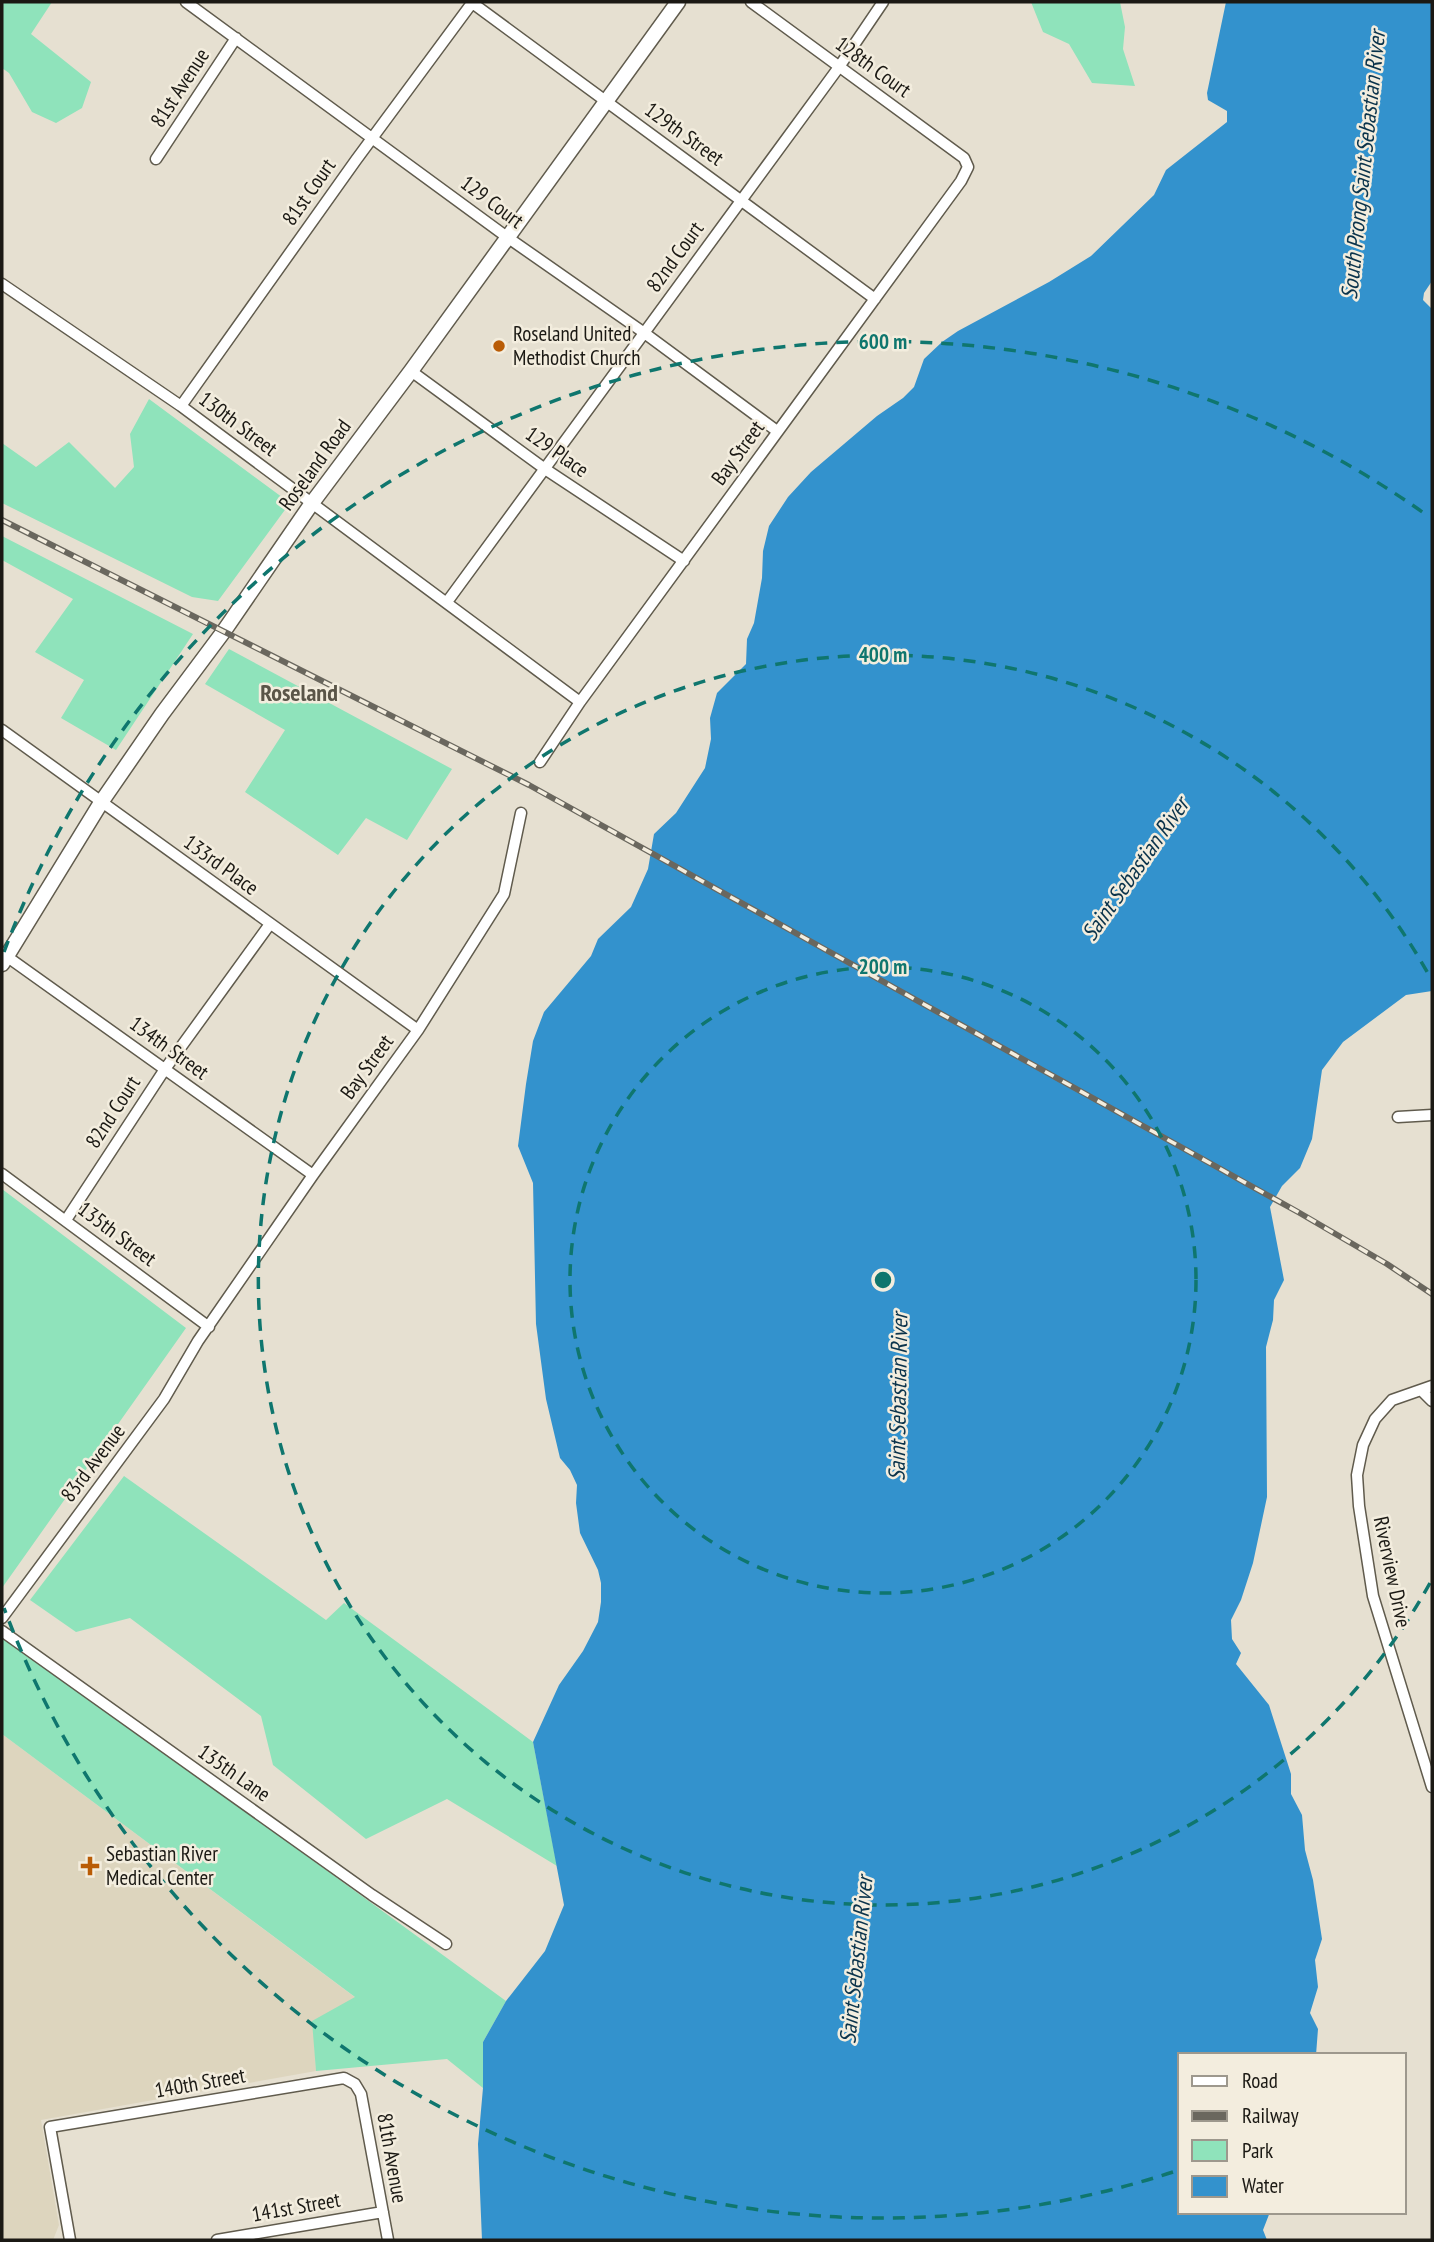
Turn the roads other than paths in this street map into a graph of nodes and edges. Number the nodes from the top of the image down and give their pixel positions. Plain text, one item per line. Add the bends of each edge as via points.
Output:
1 (186, 2) edge
2 (471, 2) edge
3 (678, 2) edge
4 (751, 2) edge
5 (883, 2) edge
6 (236, 38) junction
7 (839, 66) junction
8 (606, 101) junction
9 (371, 138) junction
10 (156, 159) dead end
11 (968, 167) joint
12 (741, 200) junction
13 (507, 237) junction
14 (2, 284) edge
15 (875, 299) junction
16 (643, 332) junction
17 (411, 371) junction
18 (181, 406) junction
19 (777, 431) junction
20 (545, 469) junction
21 (312, 503) junction
22 (684, 561) junction
23 (447, 603) junction
24 (580, 702) junction
25 (2, 730) edge
26 (540, 762) dead end
27 (102, 801) junction
28 (521, 813) dead end
29 (270, 925) junction
30 (3, 957) edge
31 (418, 1030) junction
32 (164, 1069) junction
33 (1432, 1115) edge
34 (1398, 1117) dead end
35 (2, 1174) edge
36 (313, 1175) junction
37 (66, 1220) junction
38 (209, 1327) junction
39 (1427, 1388) edge
40 (1432, 1401) edge
41 (2, 1618) edge
42 (2, 1632) edge
43 (1432, 1787) edge
44 (446, 1944) dead end
45 (355, 2084) joint
46 (383, 2212) junction
47 (70, 2240) edge
48 (217, 2240) edge
49 (388, 2240) edge

1 - 6 street, 129 Court
2 - 8 street, 129th Street
2 - 9 street, 81st Court
3 - 8 main road, Roseland Road
4 - 7 street, 128th Court
5 - 7 street, 82nd Court
6 - 9 street, 129 Court
6 - 10 street, 81st Avenue
7 - 11 street, 128th Court via 964,158
7 - 12 street, 82nd Court
8 - 12 street, 129th Street
8 - 13 main road, Roseland Road
9 - 13 street, 129 Court
9 - 18 street, 81st Court
11 - 15 street, Bay Street
12 - 15 street, 129th Street
12 - 16 street, 82nd Court
13 - 16 street, 129 Court
13 - 17 main road, Roseland Road
14 - 18 street, 130th Street
15 - 19 street, Bay Street
16 - 19 street, 129 Court
16 - 20 street, 82nd Court
17 - 20 street, 129 Place
17 - 21 main road, Roseland Road
18 - 21 street, 130th Street
19 - 22 street, Bay Street
20 - 22 street, 129 Place
20 - 23 street, 82nd Court
21 - 23 street, 130th Street
21 - 27 main road, Roseland Road
22 - 24 street, Bay Street
23 - 24 street, 130th Street
24 - 26 street, Bay Street
25 - 27 street, 133rd Place
27 - 29 street, 133rd Place
27 - 30 main road, Roseland Road
28 - 31 street, Bay Street via 503,894
29 - 31 street, 133rd Place
29 - 32 street, 82nd Court
30 - 32 street, 134th Street
31 - 36 street, Bay Street
32 - 36 street, 134th Street
32 - 37 street, 82nd Court
33 - 34 street
35 - 37 street, 135th Street
36 - 38 street, Bay Street
37 - 38 street, 135th Street
38 - 41 street, 83rd Avenue via 164,1399
39 - 40 street
39 - 43 street, Riverview Drive via 1392,1400 1375,1419 1357,1475 1373,1596
42 - 44 street, 135th Lane
45 - 46 street, 81th Avenue via 361,2094
45 - 47 street, 140th Street via 344,2078 50,2127
46 - 48 street, 141st Street
46 - 49 street, 81th Avenue

